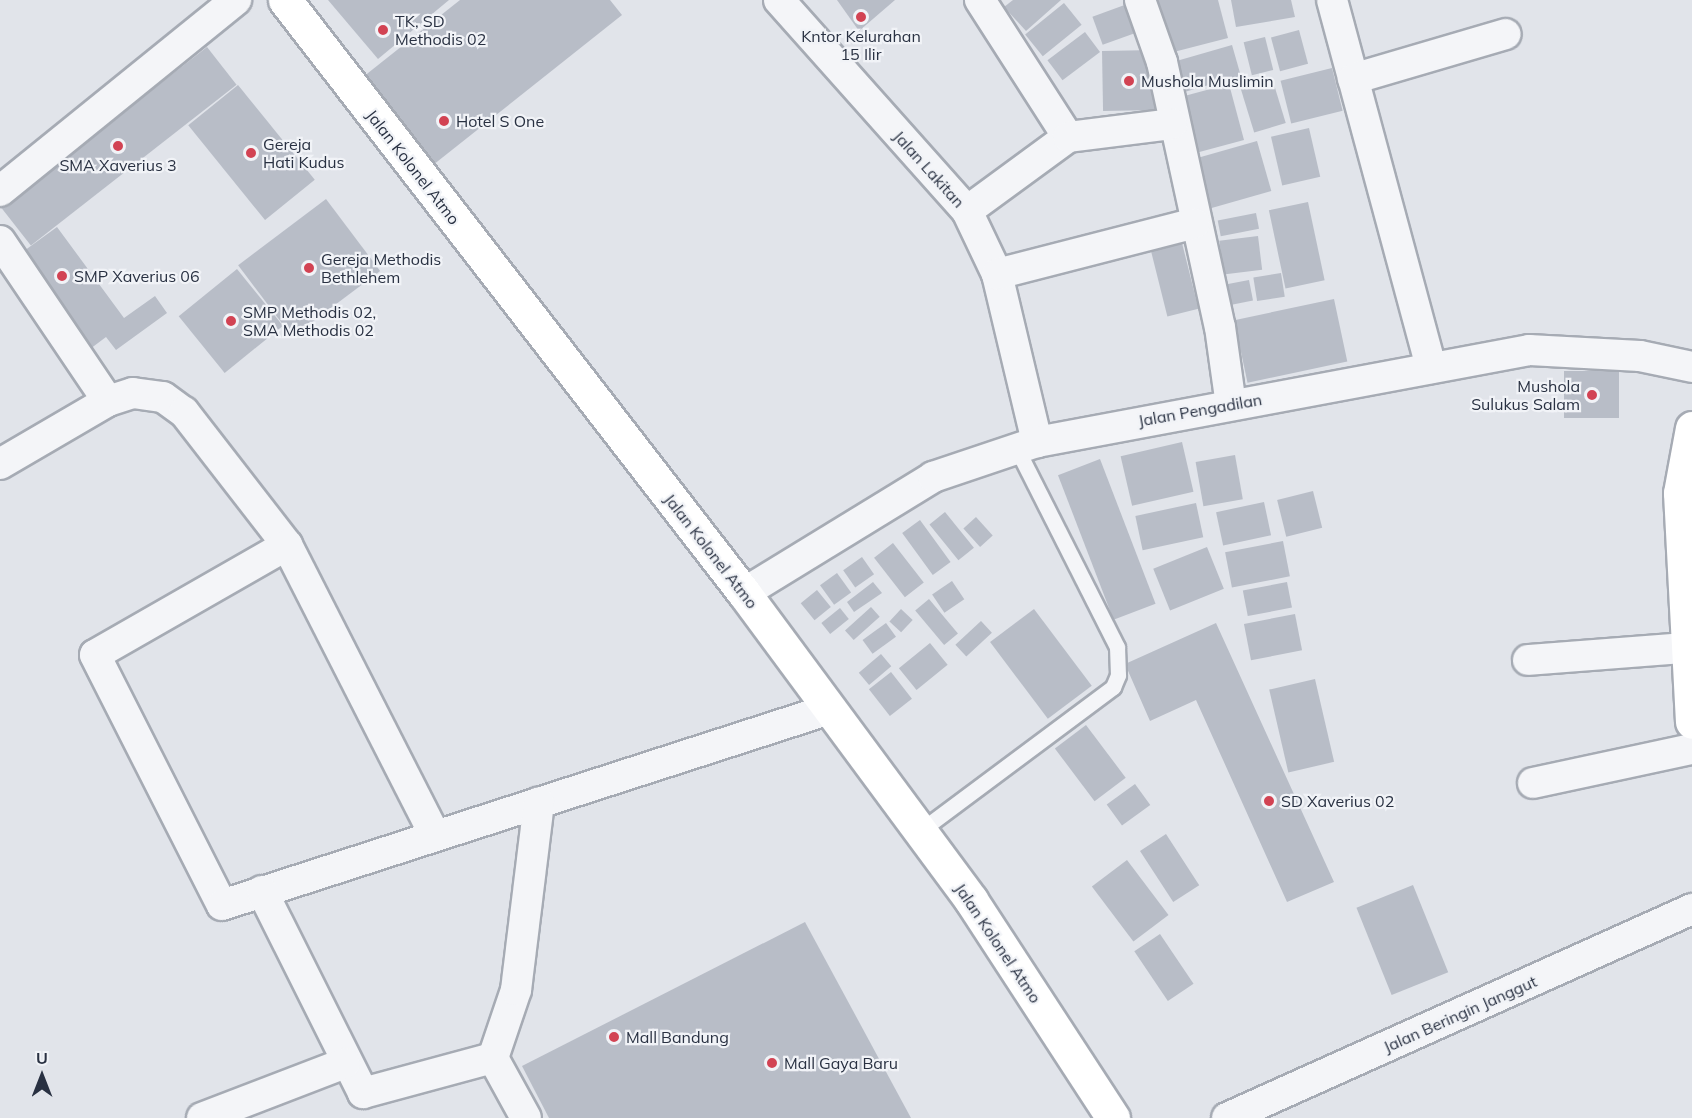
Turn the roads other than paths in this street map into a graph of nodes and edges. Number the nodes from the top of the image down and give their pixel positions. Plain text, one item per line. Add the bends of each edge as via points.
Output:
1 (236, 0) edge
2 (285, 0) edge
3 (779, 0) edge
4 (980, 0) edge
5 (1140, 0) edge
6 (1332, 0) edge
7 (1506, 34) dead end
8 (1353, 79) junction
9 (1172, 124) junction
10 (1068, 137) junction
11 (0, 191) edge
12 (967, 211) junction
13 (1195, 223) junction
14 (0, 241) edge
15 (997, 274) junction
16 (1692, 367) edge
17 (1431, 368) junction
18 (108, 401) junction
19 (1231, 405) junction
20 (1692, 428) edge
21 (1026, 444) junction
22 (0, 464) edge
23 (287, 545) junction
24 (744, 593) junction
25 (1684, 648) junction
26 (1528, 660) dead end
27 (1689, 681) edge
28 (830, 709) junction
29 (1692, 722) edge
30 (1692, 749) edge
31 (1533, 783) dead end
32 (539, 802) junction
33 (920, 831) junction
34 (435, 836) junction
35 (262, 891) junction
36 (1692, 909) edge
37 (493, 1058) junction
38 (345, 1063) junction
39 (202, 1118) edge
40 (526, 1118) edge
41 (1113, 1118) edge
42 (1227, 1118) edge

1 - 11 street
2 - 24 main road, Jalan Kolonel Atmo
3 - 12 street, Jalan Lakitan
4 - 10 street
5 - 9 street via 1162,62
6 - 8 street
7 - 8 street
8 - 17 street
9 - 10 street
9 - 13 street
10 - 12 street
12 - 15 street, Jalan Lakitan
13 - 15 street
13 - 19 street
14 - 18 street
15 - 21 street, Jalan Lakitan
16 - 17 street, Jalan Pengadilan via 1640,356 1529,350
17 - 19 street, Jalan Pengadilan
18 - 22 street
18 - 23 street via 133,393 163,397 184,412
19 - 21 street, Jalan Pengadilan
20 - 25 main road via 1680,493
21 - 24 street, Jalan Pengadilan via 933,477
21 - 33 lane via 1117,647 1118,675 1113,687
23 - 34 street
23 - 35 street via 95,655 221,904
24 - 28 main road, Jalan Kolonel Atmo
25 - 26 street
25 - 27 main road
27 - 29 main road
28 - 32 street
28 - 33 main road, Jalan Kolonel Atmo
30 - 31 street
32 - 34 street
32 - 37 street via 516,990
33 - 41 main road, Jalan Kolonel Atmo
34 - 35 street
35 - 38 street
36 - 42 street, Jalan Beringin Janggut
37 - 38 street via 369,1093 358,1088
37 - 40 street
38 - 39 street

